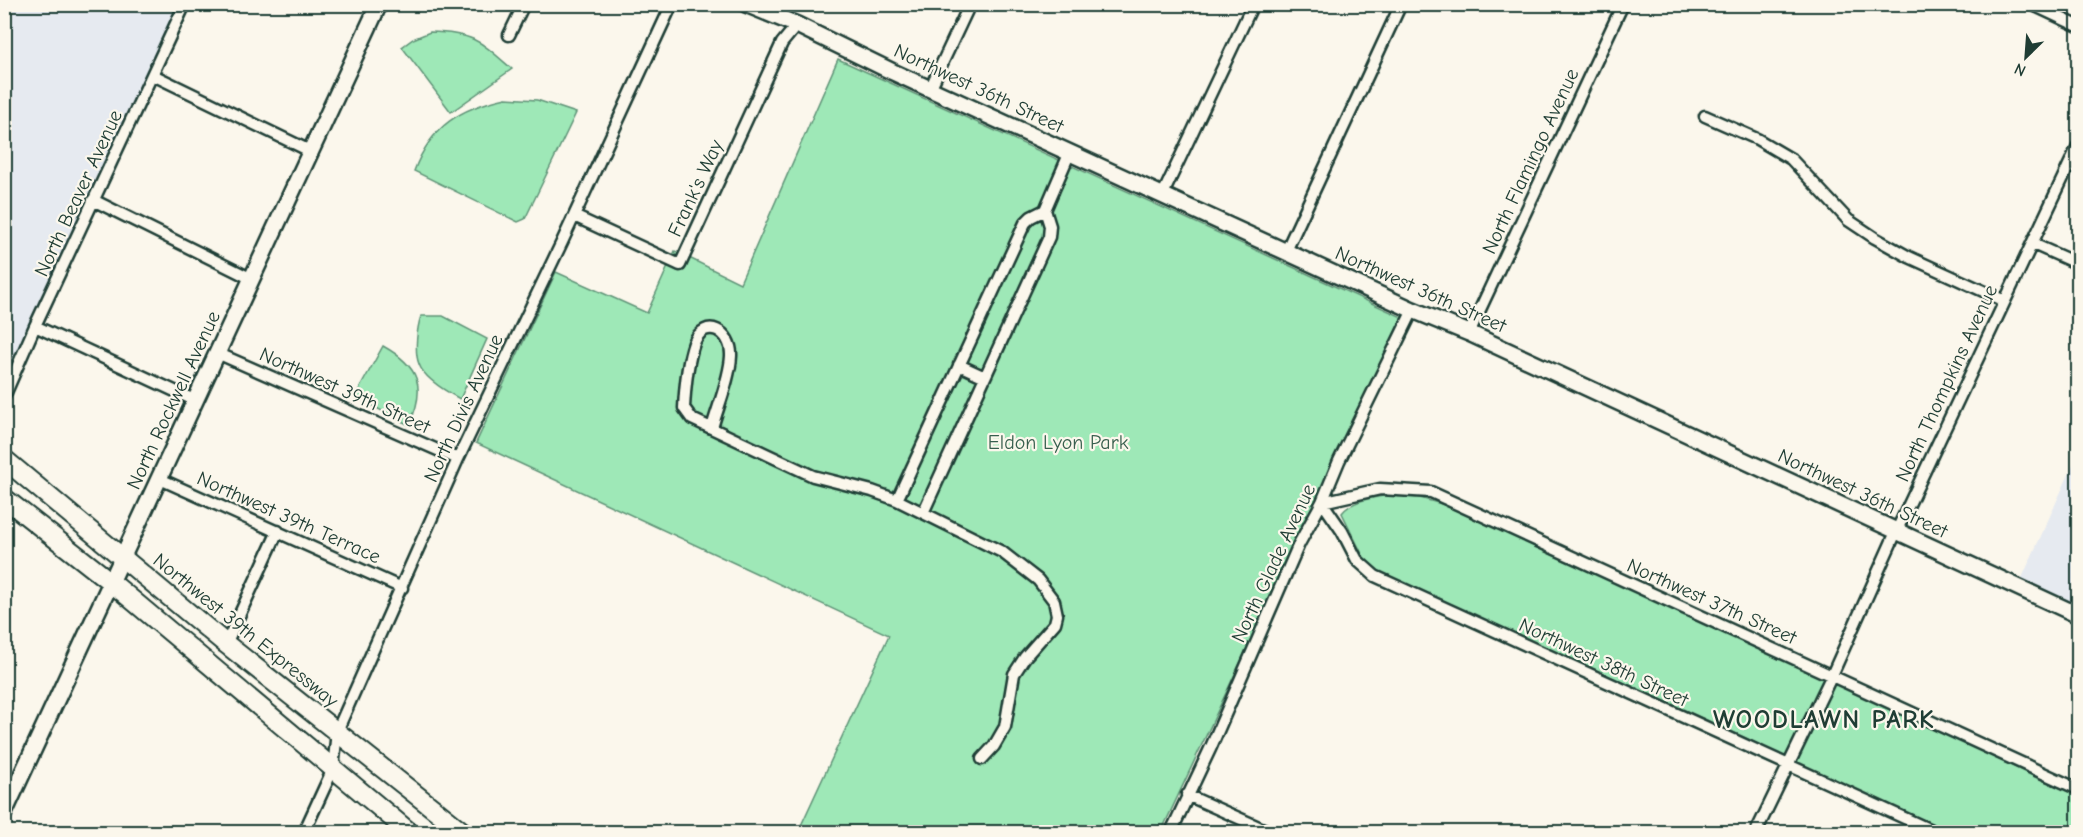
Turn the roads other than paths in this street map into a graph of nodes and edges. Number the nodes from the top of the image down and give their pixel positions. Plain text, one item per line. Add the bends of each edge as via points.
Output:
1 (185, 4) edge
2 (379, 4) edge
3 (524, 4) edge
4 (672, 4) edge
5 (746, 4) edge
6 (970, 4) edge
7 (1253, 4) edge
8 (1401, 4) edge
9 (1623, 4) edge
10 (2031, 4) edge
11 (797, 25) junction
12 (2079, 26) edge
13 (509, 35) dead end
14 (153, 75) junction
15 (930, 89) junction
16 (1705, 116) dead end
17 (2079, 146) edge
18 (310, 151) junction
19 (1070, 152) junction
20 (1162, 194) junction
21 (93, 200) junction
22 (1045, 210) junction
23 (574, 216) junction
24 (2033, 244) junction
25 (1286, 251) junction
26 (2079, 264) edge
27 (252, 279) junction
28 (2005, 301) junction
29 (1413, 310) junction
30 (35, 326) junction
31 (1469, 333) junction
32 (217, 353) junction
33 (959, 365) junction
34 (986, 377) junction
35 (4, 397) edge
36 (194, 400) junction
37 (712, 428) junction
38 (4, 459) edge
39 (458, 459) junction
40 (160, 479) junction
41 (4, 498) edge
42 (897, 500) junction
43 (1322, 501) junction
44 (923, 513) junction
45 (278, 531) junction
46 (1896, 532) junction
47 (123, 559) junction
48 (112, 583) junction
49 (402, 588) junction
50 (2079, 615) edge
51 (226, 644) junction
52 (1832, 675) junction
53 (337, 731) junction
54 (982, 759) dead end
55 (1788, 766) junction
56 (333, 769) junction
57 (2079, 789) edge
58 (1187, 795) junction
59 (4, 813) edge
60 (304, 832) edge
61 (409, 832) edge
62 (463, 832) edge
63 (1170, 832) edge
64 (1270, 832) edge
65 (1756, 832) edge
66 (1935, 832) edge

1 - 14 street, North Beaver Avenue
2 - 18 street, North Rockwell Avenue
3 - 13 street
4 - 23 street, North Divis Avenue
5 - 11 street, Northwest 36th Street
6 - 15 street
7 - 20 street
8 - 25 street
9 - 31 street, North Flamingo Avenue
10 - 12 street
11 - 15 street, Northwest 36th Street
11 - 23 street, Frank's Way via 782,43 680,265
14 - 18 street
14 - 21 street, North Beaver Avenue
15 - 19 street, Northwest 36th Street
16 - 28 street via 1791,159 1848,220 1875,238
17 - 24 street, North Thompkins Avenue
18 - 27 street, North Rockwell Avenue
19 - 20 street, Northwest 36th Street
19 - 22 street
20 - 25 street, Northwest 36th Street
21 - 27 street
21 - 30 street, North Beaver Avenue
22 - 33 street via 1025,224
22 - 34 street via 1049,237
23 - 39 street, North Divis Avenue
24 - 26 street
24 - 28 street, North Thompkins Avenue
25 - 29 street, Northwest 36th Street
27 - 32 street, North Rockwell Avenue
28 - 46 street, North Thompkins Avenue
29 - 31 street, Northwest 36th Street
29 - 43 street, North Glade Avenue
30 - 35 street, North Beaver Avenue
30 - 36 street
31 - 46 street, Northwest 36th Street
32 - 36 street, North Rockwell Avenue
32 - 39 street, Northwest 39th Street
33 - 34 street
33 - 42 street
34 - 44 street
36 - 40 street, North Rockwell Avenue
37 - 37 street via 731,355 729,341 721,331 712,329 695,342 684,408 692,419
37 - 42 street via 813,476
38 - 47 highway, Northwest 39th Expressway
39 - 49 street, North Divis Avenue
40 - 45 street, Northwest 39th Terrace
40 - 47 street, North Rockwell Avenue
41 - 48 highway
42 - 44 street
43 - 52 street, Northwest 37th Street via 1380,489 1431,492
43 - 55 street, Northwest 38th Street via 1356,560 1375,576
43 - 58 street, North Glade Avenue
44 - 54 street via 1002,552 1038,580 1054,601 1055,623 1014,674 1005,727
45 - 49 street, Northwest 39th Terrace
45 - 51 street
46 - 50 street, Northwest 36th Street
46 - 52 street, North Thompkins Avenue
47 - 48 street, North Rockwell Avenue
47 - 51 highway, Northwest 39th Expressway
48 - 56 highway
48 - 59 street, North Rockwell Avenue
49 - 53 street, North Divis Avenue
51 - 53 highway, Northwest 39th Expressway
52 - 55 street, North Thompkins Avenue
52 - 57 street, Northwest 37th Street
53 - 56 street, North Divis Avenue
53 - 62 highway, Northwest 39th Expressway
55 - 65 street, North Thompkins Avenue
55 - 66 street, Northwest 38th Street
56 - 60 street, North Divis Avenue
56 - 61 highway
58 - 63 street, North Glade Avenue
58 - 64 street

